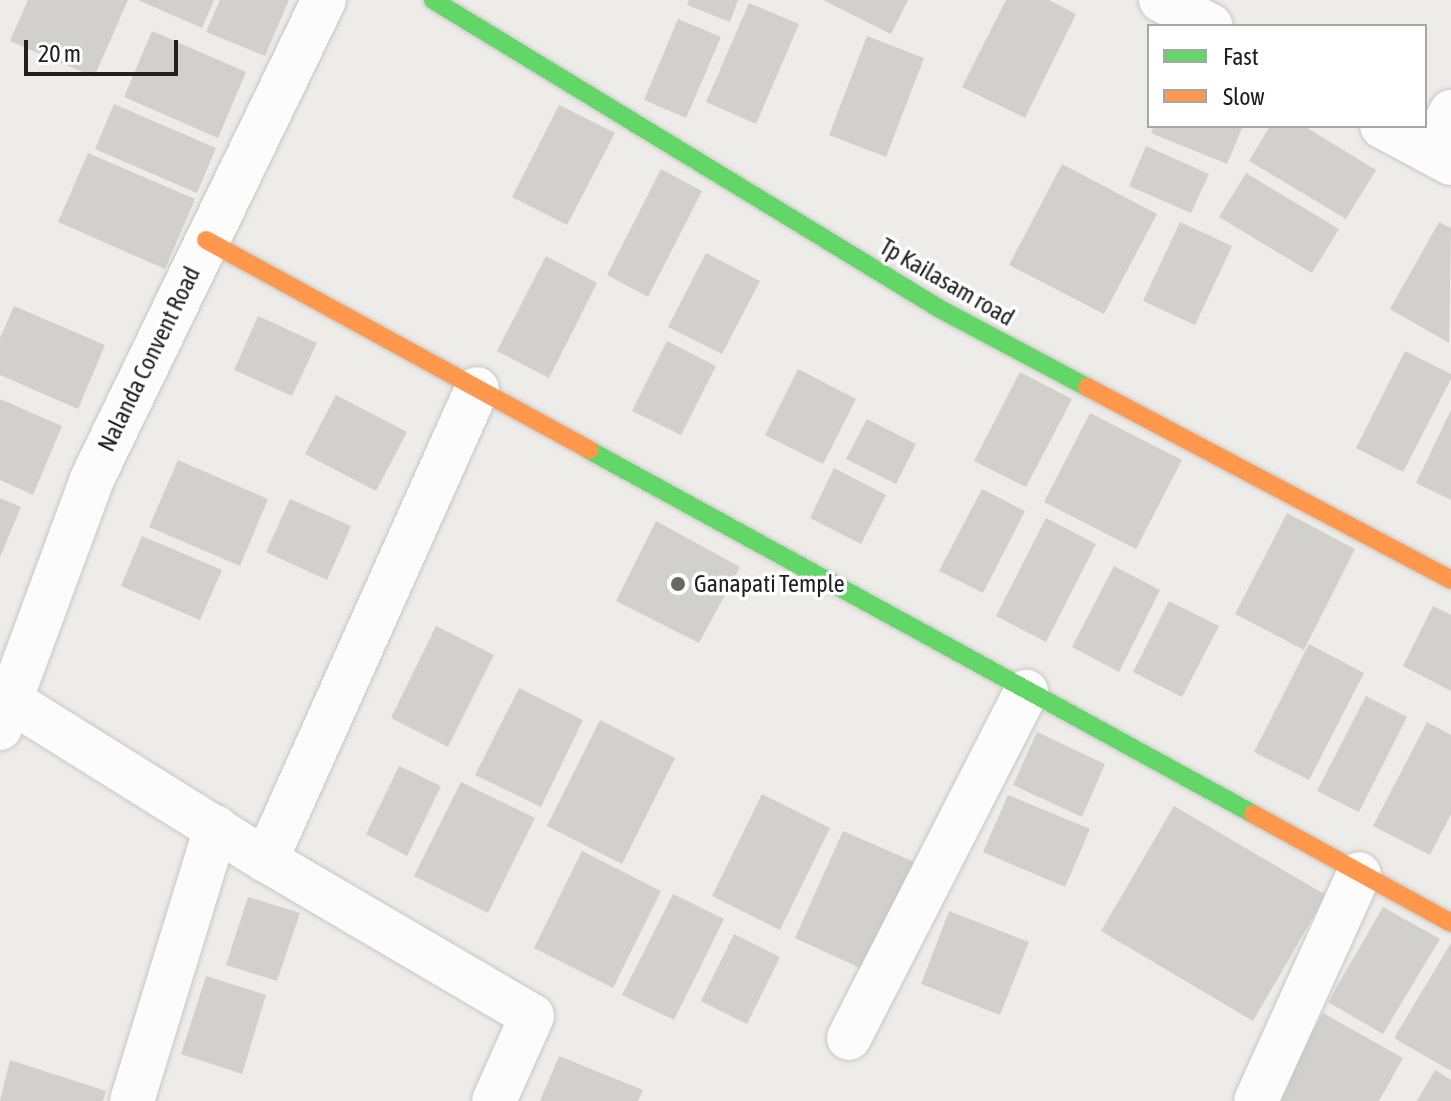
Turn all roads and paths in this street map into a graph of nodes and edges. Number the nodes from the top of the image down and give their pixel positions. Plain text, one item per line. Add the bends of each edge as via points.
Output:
1 (324, 0) edge
2 (433, 0) edge
3 (1451, 112) edge
4 (1386, 128) edge
5 (1441, 158) edge
6 (206, 240) junction
7 (477, 389) junction
8 (1451, 580) edge
9 (1026, 692) junction
10 (4, 707) edge
11 (216, 828) junction
12 (266, 860) junction
13 (1359, 874) junction
14 (1451, 923) edge
15 (849, 1038) dead end
16 (133, 1101) edge
17 (494, 1101) edge
18 (1256, 1101) edge

1 - 6 street, Nalanda Convent Road
2 - 8 street, Tp Kailasam road via 940,309
3 - 5 street
4 - 5 street
6 - 7 street
6 - 10 street, Nalanda Convent Road via 92,479
7 - 9 street
7 - 12 street
9 - 13 street
9 - 15 street
10 - 11 street
11 - 12 street
11 - 16 street
12 - 17 street via 532,1016
13 - 14 street
13 - 18 street

